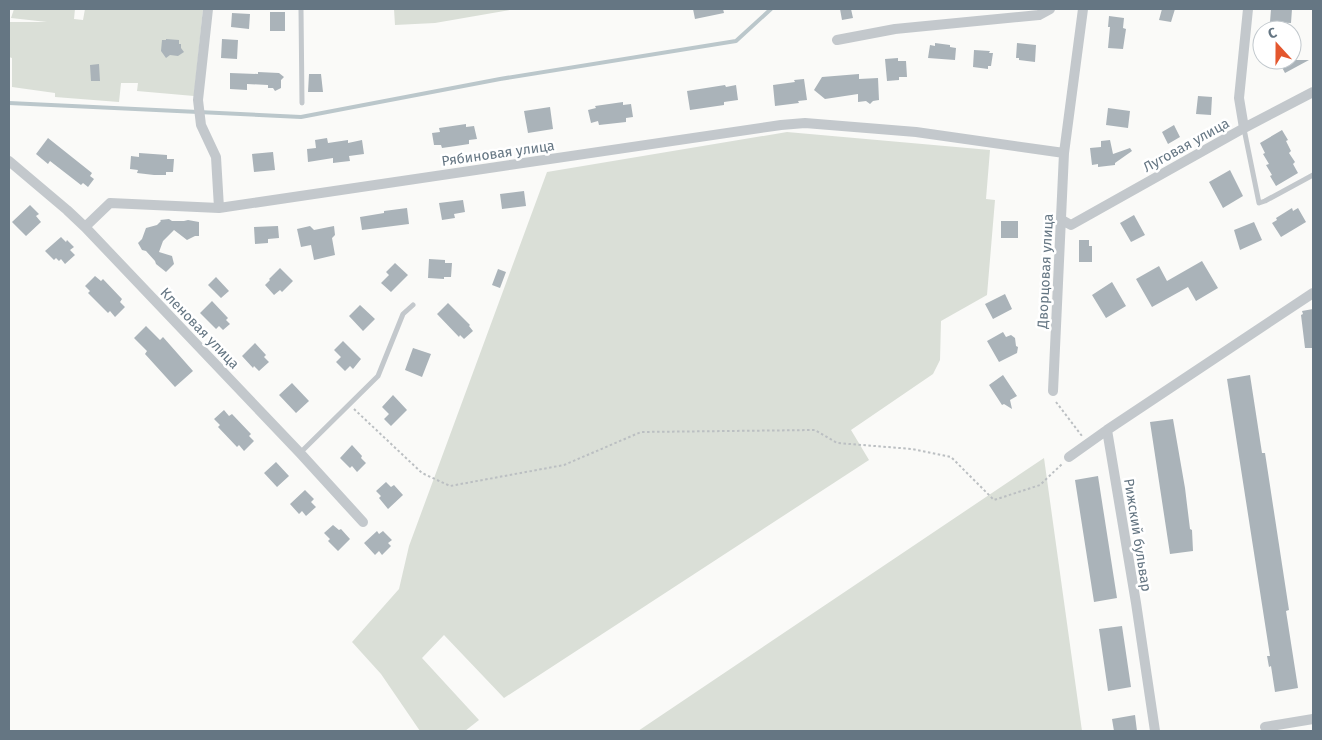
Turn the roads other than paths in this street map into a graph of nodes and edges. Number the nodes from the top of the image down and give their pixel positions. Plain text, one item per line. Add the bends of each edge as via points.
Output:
1 (208, 9) edge
2 (301, 9) edge
3 (1050, 9) edge
4 (1083, 9) edge
5 (1248, 9) edge
6 (837, 40) dead end
7 (1313, 92) edge
8 (302, 104) dead end
9 (1244, 128) junction
10 (1064, 153) junction
11 (9, 161) edge
12 (1313, 175) edge
13 (219, 208) junction
14 (1062, 220) junction
15 (85, 227) junction
16 (1313, 293) edge
17 (413, 305) dead end
18 (1053, 391) dead end
19 (1107, 430) junction
20 (300, 453) junction
21 (1069, 457) road end
22 (363, 522) dead end
23 (1313, 719) edge
24 (1265, 726) dead end
25 (1154, 731) edge

1 - 13 street via 198,100 201,125 216,157
2 - 8 lane
3 - 6 street via 1039,15 895,28
4 - 10 street, Дворцовая улица
5 - 9 street, Луговая улица via 1239,98
7 - 9 street
9 - 12 lane via 1259,203
9 - 14 street, Луговая улица via 1071,225
10 - 13 street, Рябиновая улица via 916,132 805,123
10 - 14 street, Дворцовая улица
11 - 15 street, Кленовая улица
13 - 15 street, Рябиновая улица via 110,203
14 - 18 street, Дворцовая улица
15 - 20 street, Кленовая улица
16 - 19 street
17 - 20 lane via 402,314 378,376
19 - 21 street
19 - 25 street, Рижский бульвар
20 - 22 street, Кленовая улица
23 - 24 street

